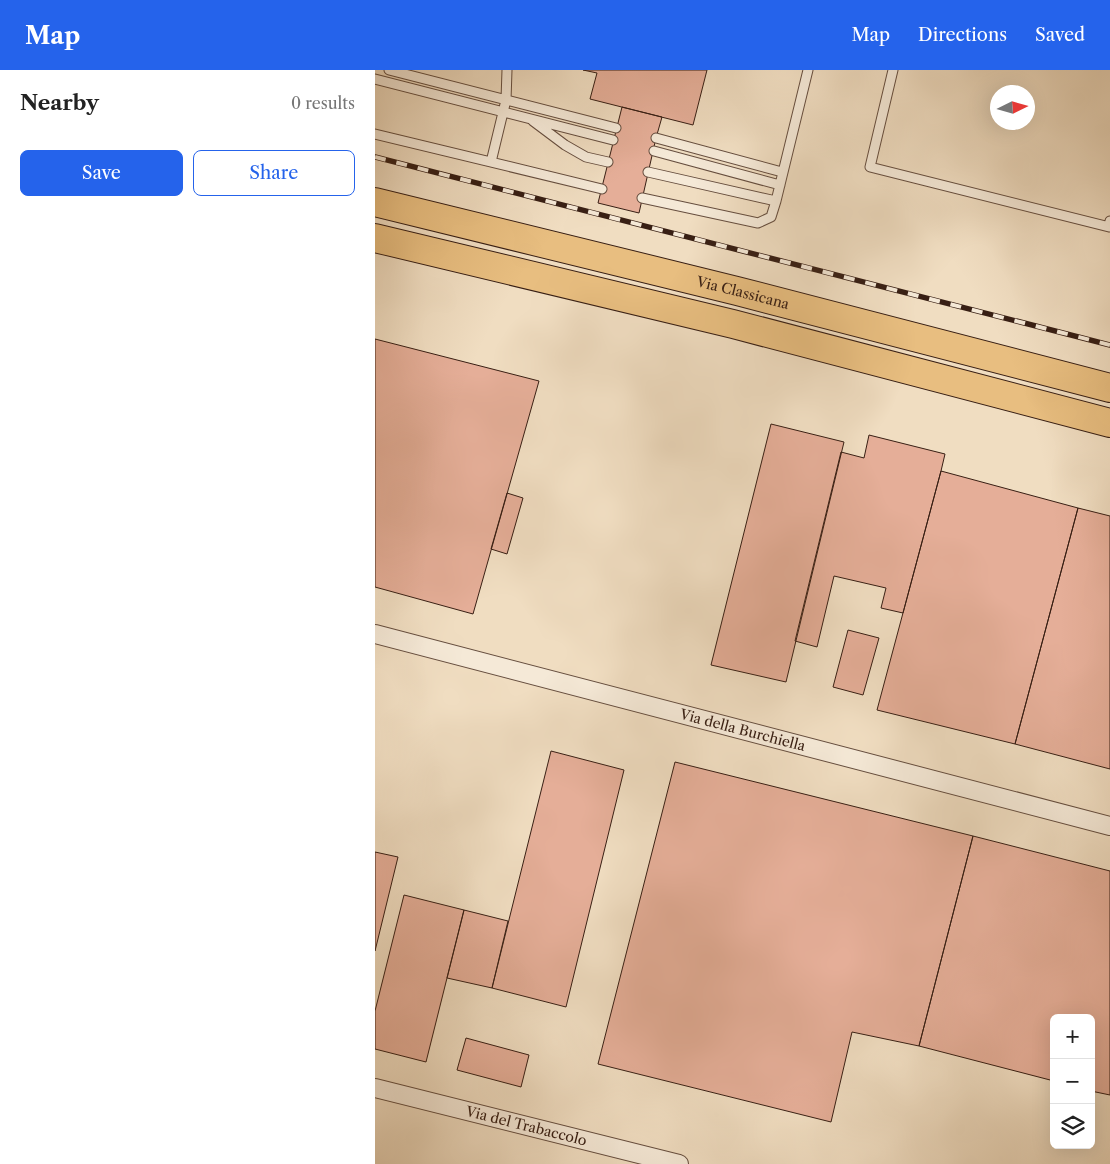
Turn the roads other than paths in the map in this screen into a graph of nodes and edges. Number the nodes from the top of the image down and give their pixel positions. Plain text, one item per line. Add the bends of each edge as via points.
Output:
1 (389, 70) edge
2 (507, 70) edge
3 (808, 70) edge
4 (893, 70) edge
5 (375, 79) edge
6 (394, 84) junction
7 (375, 86) edge
8 (506, 100) junction
9 (503, 111) junction
10 (529, 118) junction
11 (616, 128) dead end
12 (375, 134) edge
13 (656, 138) dead end
14 (613, 140) dead end
15 (654, 150) dead end
16 (491, 162) junction
17 (608, 162) dead end
18 (648, 172) dead end
19 (783, 172) junction
20 (780, 185) junction
21 (601, 189) dead end
22 (642, 198) dead end
23 (776, 201) junction
24 (375, 202) edge
25 (1110, 221) edge
26 (375, 238) edge
27 (1110, 388) edge
28 (1110, 423) edge
29 (375, 634) edge
30 (1110, 826) edge
31 (375, 1088) edge
32 (679, 1164) edge

1 - 8 lane
2 - 8 lane
3 - 19 lane
4 - 25 lane via 869,167 1109,227
5 - 6 lane
6 - 7 lane
6 - 9 lane
8 - 9 lane
8 - 11 lane
9 - 10 lane
9 - 16 lane
10 - 14 lane
10 - 17 lane via 586,157
12 - 16 lane
13 - 19 lane
15 - 20 lane
16 - 21 lane
18 - 23 lane
19 - 20 lane
20 - 23 lane
22 - 23 lane via 758,223 771,217
24 - 27 highway, Via Classicana
26 - 28 highway via 733,324
29 - 30 street, Via della Burchiella
31 - 32 street, Via del Trabaccolo

